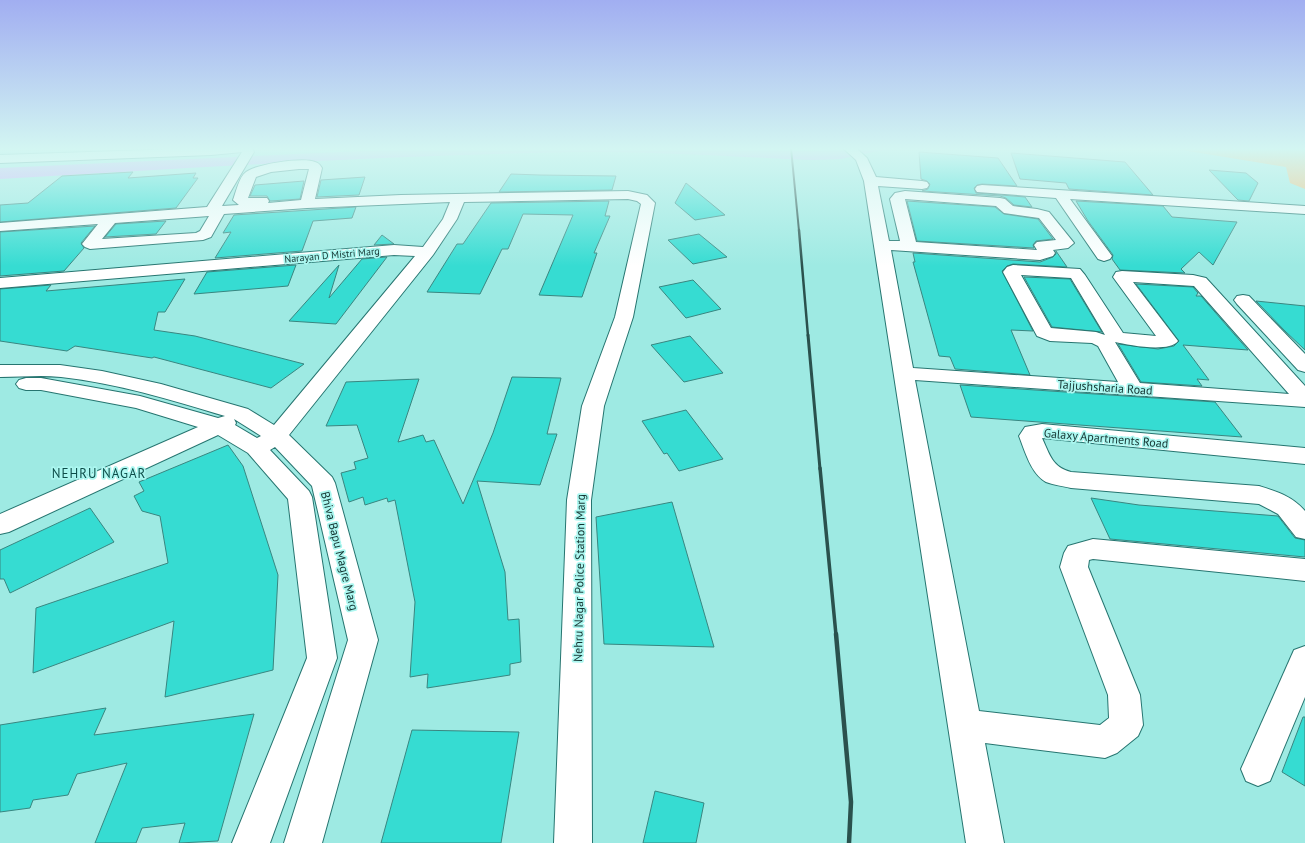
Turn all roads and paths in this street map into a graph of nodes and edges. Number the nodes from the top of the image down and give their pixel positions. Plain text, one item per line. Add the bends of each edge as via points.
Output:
1 (229, 187) edge
2 (245, 187) edge
3 (311, 187) edge
4 (872, 187) edge
5 (914, 187) edge
6 (945, 192) junction
7 (1060, 194) junction
8 (458, 199) junction
9 (308, 200) junction
10 (1305, 210) edge
11 (215, 214) junction
12 (107, 223) junction
13 (0, 227) edge
14 (882, 245) junction
15 (908, 247) junction
16 (427, 252) junction
17 (1104, 256) dead end
18 (0, 283) edge
19 (1243, 300) dead end
20 (1305, 366) edge
21 (0, 371) edge
22 (904, 373) junction
23 (1129, 382) junction
24 (0, 383) edge
25 (92, 384) junction
26 (1302, 396) edge
27 (230, 420) junction
28 (267, 442) junction
29 (1305, 456) edge
30 (0, 525) edge
31 (1305, 530) edge
32 (1305, 570) edge
33 (1305, 659) edge
34 (964, 725) junction
35 (1258, 769) dead end
36 (251, 843) edge
37 (303, 843) edge
38 (573, 843) edge
39 (985, 843) edge

1 - 11 street
2 - 9 street via 241,201
3 - 9 street
4 - 14 street
5 - 6 street
6 - 7 street
6 - 15 street via 900,196 897,199
6 - 15 street via 1000,202 1009,210 1044,215 1066,244 1042,245 1047,253 1040,255
7 - 10 street
7 - 17 street
8 - 9 street, Nehru Nagar Police Station Marg
8 - 16 street via 450,219
8 - 38 street, Nehru Nagar Police Station Marg via 628,195 642,198 648,203 624,317 593,406 579,500
9 - 11 street, Nehru Nagar Police Station Marg
11 - 12 street, Nehru Nagar Police Station Marg
11 - 12 street via 206,234 198,237 90,244
12 - 13 street, Nehru Nagar Police Station Marg
14 - 15 street
14 - 22 street
16 - 18 street, Narayan D Mistri Marg via 394,250
16 - 28 street
19 - 20 street
21 - 25 street via 60,371
22 - 23 street, Tajjushsharia Road
22 - 34 street
23 - 26 street, Tajjushsharia Road
23 - 26 street via 1105,342 1096,338 1050,335 1044,332 1011,272 1013,270 1074,273 1116,337 1165,342 1168,341 1167,338 1121,277 1200,282
24 - 25 street
25 - 27 street via 140,402
27 - 28 street
27 - 30 street
28 - 36 street via 300,497 322,658
28 - 37 street, Bhiva Bapu Magre Marg via 323,483 363,640
29 - 31 street, Galaxy Apartments Road via 1042,431 1033,432 1030,436 1046,470 1055,476 1070,480 1259,495 1286,506
32 - 34 street via 1093,549 1077,554 1074,567 1124,695 1126,725 1105,742
33 - 35 street
34 - 39 street

